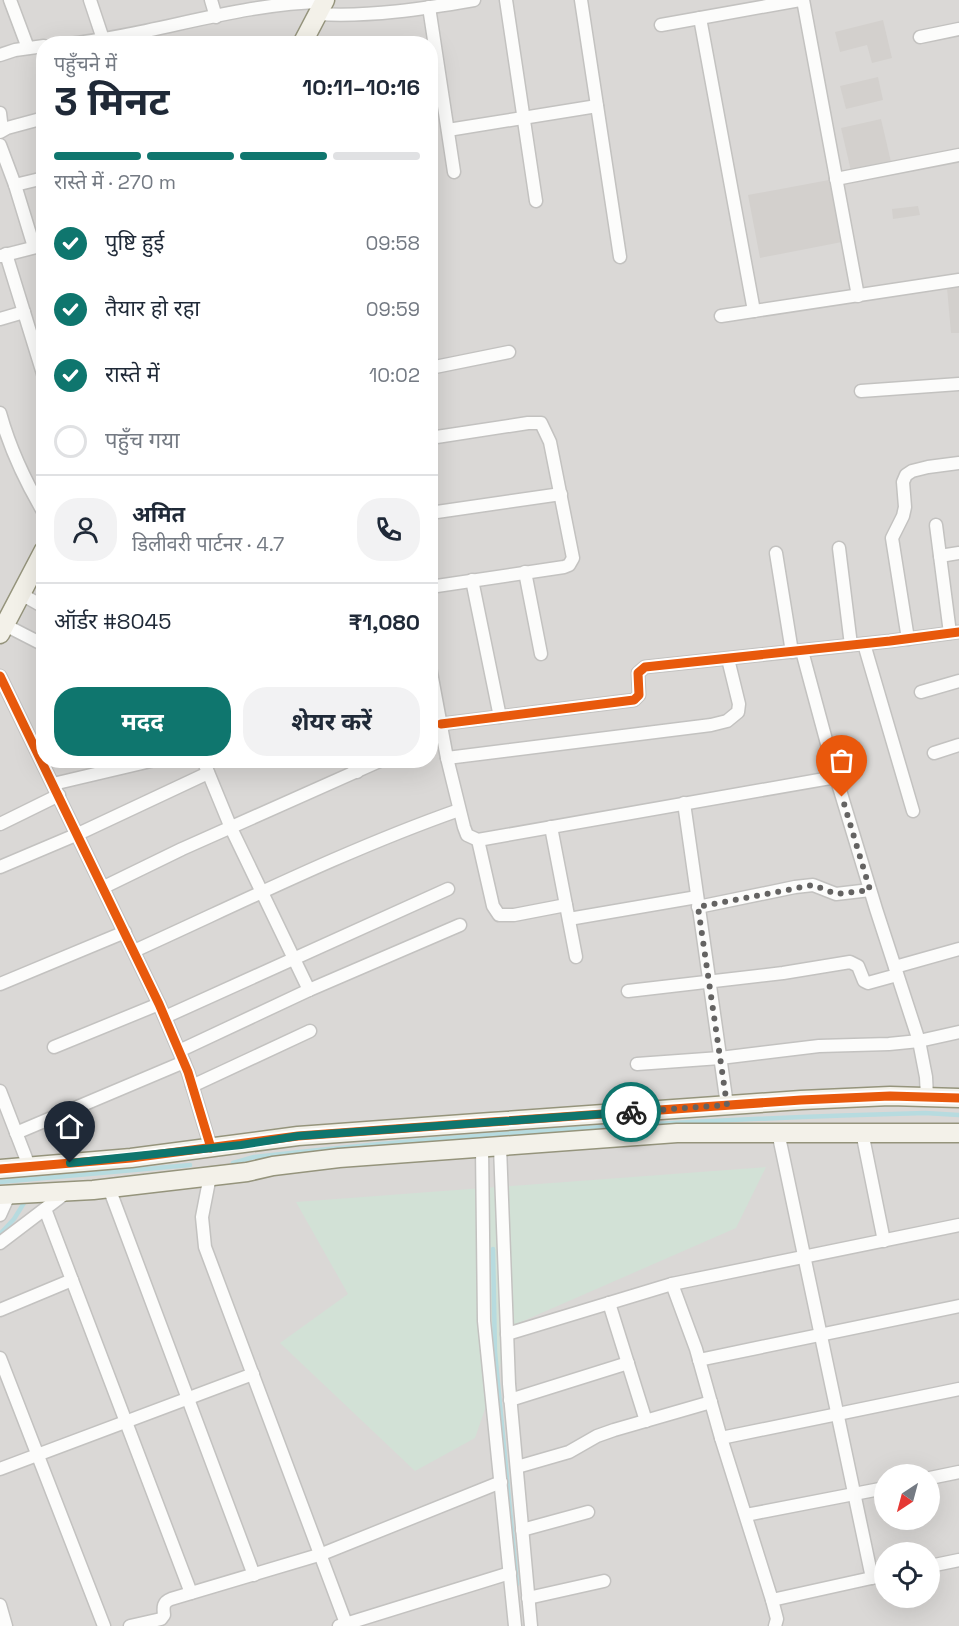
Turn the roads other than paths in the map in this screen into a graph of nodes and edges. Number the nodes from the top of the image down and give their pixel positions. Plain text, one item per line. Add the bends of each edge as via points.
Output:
1 (10, 0) edge
2 (90, 0) edge
3 (211, 0) edge
4 (474, 0) edge
5 (506, 0) edge
6 (581, 0) edge
7 (802, 0) edge
8 (322, 5) edge
9 (429, 7) junction
10 (216, 16) junction
11 (700, 18) junction
12 (661, 25) dead end
13 (959, 29) edge
14 (103, 36) edge
15 (119, 36) edge
16 (306, 36) edge
17 (433, 36) edge
18 (920, 38) dead end
19 (36, 47) edge
20 (28, 48) junction
21 (0, 55) edge
22 (438, 65) edge
23 (597, 106) junction
24 (0, 113) edge
25 (524, 117) junction
26 (36, 120) edge
27 (448, 130) junction
28 (1, 131) edge
29 (0, 145) edge
30 (959, 155) edge
31 (454, 172) dead end
32 (836, 179) junction
33 (36, 180) edge
34 (15, 185) junction
35 (536, 201) dead end
36 (36, 238) edge
37 (36, 247) edge
38 (3, 255) edge
39 (620, 256) dead end
40 (959, 280) edge
41 (858, 296) junction
42 (754, 311) junction
43 (24, 312) junction
44 (721, 316) dead end
45 (0, 319) edge
46 (36, 351) edge
47 (509, 352) dead end
48 (438, 366) edge
49 (959, 384) edge
50 (861, 391) dead end
51 (0, 413) edge
52 (438, 437) edge
53 (959, 463) edge
54 (561, 494) junction
55 (36, 499) edge
56 (438, 512) edge
57 (936, 525) dead end
58 (839, 548) dead end
59 (959, 552) edge
60 (776, 553) dead end
61 (940, 556) junction
62 (36, 565) edge
63 (525, 572) junction
64 (472, 580) junction
65 (438, 586) edge
66 (21, 594) junction
67 (36, 602) edge
68 (3, 630) edge
69 (955, 632) edge
70 (908, 639) junction
71 (36, 642) edge
72 (864, 644) junction
73 (851, 645) junction
74 (797, 651) junction
75 (541, 654) dead end
76 (728, 659) junction
77 (0, 676) edge
78 (959, 681) edge
79 (921, 692) dead end
80 (438, 708) edge
81 (500, 717) junction
82 (441, 724) junction
83 (959, 745) edge
84 (36, 749) edge
85 (934, 753) dead end
86 (447, 758) junction
87 (45, 768) edge
88 (129, 768) edge
89 (199, 768) edge
90 (208, 768) edge
91 (350, 768) edge
92 (836, 777) junction
93 (56, 790) junction
94 (684, 803) junction
95 (459, 810) junction
96 (913, 811) dead end
97 (0, 824) edge
98 (551, 827) junction
99 (231, 828) junction
100 (78, 834) junction
101 (478, 840) junction
102 (0, 867) edge
103 (104, 887) junction
104 (448, 889) dead end
105 (870, 890) junction
106 (264, 892) junction
107 (698, 902) junction
108 (566, 905) junction
109 (569, 919) junction
110 (460, 925) dead end
111 (125, 932) junction
112 (959, 949) edge
113 (134, 951) junction
114 (576, 957) dead end
115 (294, 958) junction
116 (896, 971) junction
117 (709, 981) junction
118 (0, 984) edge
119 (309, 990) junction
120 (628, 991) dead end
121 (159, 1004) junction
122 (165, 1017) junction
123 (310, 1031) dead end
124 (959, 1032) edge
125 (919, 1041) junction
126 (54, 1047) dead end
127 (181, 1056) junction
128 (720, 1058) junction
129 (637, 1064) dead end
130 (192, 1086) junction
131 (0, 1091) edge
132 (927, 1097) junction
133 (959, 1098) edge
134 (727, 1105) junction
135 (4, 1113) edge
136 (778, 1132) junction
137 (862, 1132) junction
138 (16, 1133) junction
139 (959, 1133) edge
140 (491, 1147) junction
141 (211, 1148) junction
142 (29, 1166) junction
143 (0, 1169) edge
144 (210, 1176) junction
145 (109, 1188) junction
146 (68, 1191) junction
147 (4, 1195) edge
148 (45, 1209) junction
149 (0, 1215) edge
150 (959, 1224) edge
151 (884, 1240) junction
152 (0, 1243) edge
153 (804, 1257) junction
154 (72, 1280) junction
155 (672, 1284) junction
156 (609, 1303) junction
157 (959, 1306) edge
158 (0, 1310) edge
159 (507, 1334) junction
160 (821, 1336) junction
161 (0, 1358) edge
162 (699, 1360) junction
163 (628, 1363) junction
164 (252, 1374) junction
165 (959, 1389) edge
166 (189, 1398) junction
167 (510, 1400) junction
168 (711, 1402) junction
169 (837, 1413) junction
170 (126, 1421) junction
171 (646, 1421) junction
172 (721, 1438) junction
173 (39, 1456) junction
174 (517, 1467) junction
175 (0, 1468) edge
176 (959, 1472) edge
177 (940, 1476) edge
178 (501, 1482) junction
179 (874, 1490) edge
180 (854, 1494) junction
181 (588, 1512) dead end
182 (746, 1515) junction
183 (522, 1530) junction
184 (322, 1554) junction
185 (959, 1560) edge
186 (940, 1564) edge
187 (510, 1572) junction
188 (254, 1575) junction
189 (872, 1578) joint
190 (603, 1581) dead end
191 (191, 1593) junction
192 (528, 1598) junction
193 (772, 1600) junction
194 (0, 1605) edge
195 (344, 1625) edge
196 (6, 1626) edge
197 (104, 1626) edge
198 (130, 1626) edge
199 (515, 1626) edge
200 (531, 1626) edge
201 (775, 1626) edge

1 - 20 street
2 - 14 street
3 - 10 street
4 - 9 street
5 - 25 street
6 - 23 street
7 - 11 street
7 - 32 street
8 - 9 street via 352,16
8 - 10 street via 277,5
8 - 16 street
9 - 17 street
10 - 15 street
11 - 12 street
11 - 42 street
13 - 18 street
19 - 20 street
20 - 21 street
22 - 27 street
23 - 25 street
23 - 39 street
24 - 28 street
25 - 27 street
25 - 35 street
26 - 28 street
27 - 31 street
29 - 34 street
30 - 32 street
32 - 41 street
33 - 34 street
34 - 36 street
37 - 38 street
38 - 43 street
40 - 41 street
41 - 42 street
42 - 44 street
43 - 45 street
43 - 46 street
47 - 48 street
49 - 50 street
51 - 55 street via 9,446
52 - 54 street via 541,423 550,442
53 - 70 street via 912,471 903,482 905,507 892,538
54 - 56 street
54 - 63 street via 573,558 564,567
57 - 61 street
58 - 73 street
59 - 61 street
60 - 74 street
61 - 69 street
62 - 66 street
63 - 64 street
63 - 75 street
64 - 65 street
64 - 81 street
66 - 67 street
66 - 68 street
68 - 71 street
69 - 70 street
70 - 72 street
72 - 73 street
72 - 96 street
73 - 74 street
74 - 76 street
74 - 92 street
76 - 81 street via 641,669 637,677 639,695 634,700
76 - 86 street via 739,704 738,712 727,721
77 - 84 street
78 - 79 street
80 - 82 street
81 - 82 street
82 - 86 street
83 - 85 street
86 - 95 street
87 - 93 street
88 - 93 street
89 - 100 street
90 - 99 street
91 - 99 street
92 - 94 street
92 - 105 street
93 - 97 street
93 - 100 street
94 - 98 street
94 - 107 street
95 - 101 street via 467,836
95 - 106 street
98 - 101 street
98 - 108 street
99 - 103 street
99 - 106 street
100 - 102 street
100 - 103 street
101 - 108 street via 493,906 499,915
103 - 111 street
104 - 115 street
105 - 107 street via 836,894 813,885
105 - 116 street
106 - 113 street
106 - 115 street
107 - 109 street
107 - 117 street
108 - 109 street
109 - 114 street
110 - 119 street
111 - 113 street
111 - 118 street
112 - 116 street
113 - 121 street
115 - 119 street
115 - 122 street
116 - 117 street via 868,982 858,966 850,962
116 - 125 street
117 - 120 street
117 - 128 street
119 - 127 street
121 - 122 street
121 - 126 street
122 - 127 street
123 - 130 street
124 - 125 street
125 - 128 street via 819,1046
125 - 132 street
127 - 130 street
127 - 138 street
128 - 129 street
128 - 134 street
130 - 141 street
131 - 135 street
132 - 133 street
132 - 134 street
134 - 141 street via 298,1136
135 - 138 street
136 - 137 street
136 - 140 street via 677,1133
136 - 153 street
137 - 139 street
137 - 151 street
138 - 142 street
140 - 144 street via 339,1158
140 - 159 street
140 - 178 street via 484,1321
141 - 142 street
142 - 143 street
144 - 145 street
144 - 164 street via 202,1217 205,1247
145 - 146 street
145 - 166 street
146 - 147 street
146 - 148 street
147 - 149 street
148 - 152 street
148 - 154 street
150 - 151 street
151 - 153 street
153 - 155 street
153 - 160 street
154 - 158 street
154 - 170 street
155 - 156 street
155 - 162 street
156 - 159 street
156 - 163 street
157 - 160 street
159 - 167 street
160 - 162 street
160 - 169 street
161 - 173 street
162 - 168 street
163 - 167 street
163 - 171 street
164 - 166 street
164 - 184 street
165 - 169 street
166 - 170 street
166 - 188 street
167 - 174 street
168 - 171 street
168 - 172 street
169 - 172 street
169 - 180 street
170 - 173 street
170 - 191 street
171 - 174 street via 597,1436 568,1452
172 - 182 street
173 - 175 street
173 - 197 street
174 - 183 street
176 - 177 street
178 - 184 street
178 - 187 street
179 - 180 street
180 - 182 street
180 - 189 street
181 - 183 street
182 - 193 street
183 - 192 street
184 - 188 street
184 - 195 street
185 - 186 street
187 - 195 street
187 - 199 street
188 - 191 street
189 - 193 street
190 - 192 street
191 - 198 street via 166,1601 161,1619
192 - 200 street
193 - 201 street
194 - 196 street

